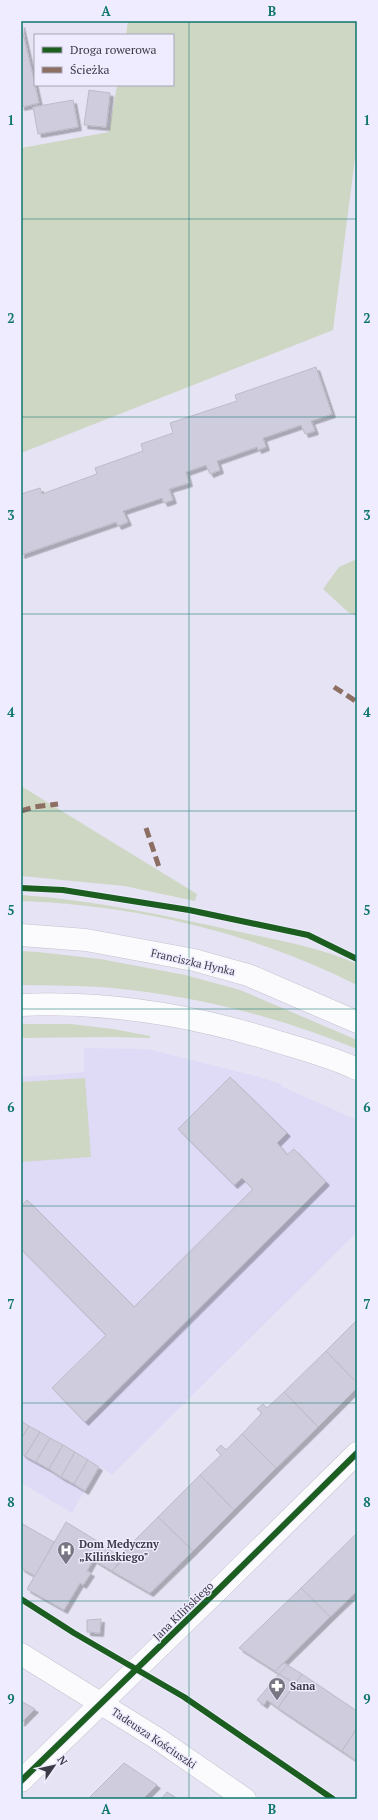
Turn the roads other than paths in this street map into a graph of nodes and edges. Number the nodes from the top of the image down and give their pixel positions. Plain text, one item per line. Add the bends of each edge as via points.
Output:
1 (21, 935) edge
2 (21, 1005) edge
3 (357, 1022) edge
4 (357, 1069) edge
5 (357, 1453) edge
6 (21, 1654) edge
7 (102, 1703) junction
8 (21, 1781) edge
9 (245, 1799) edge

1 - 3 street, Franciszka Hynka via 86,940 194,960 248,975
2 - 4 street via 104,1007 181,1017 250,1033
5 - 7 street, Jana Kilińskiego
6 - 7 street, Tadeusza Kościuszki
7 - 8 street, Jana Kilińskiego
7 - 9 street, Tadeusza Kościuszki

